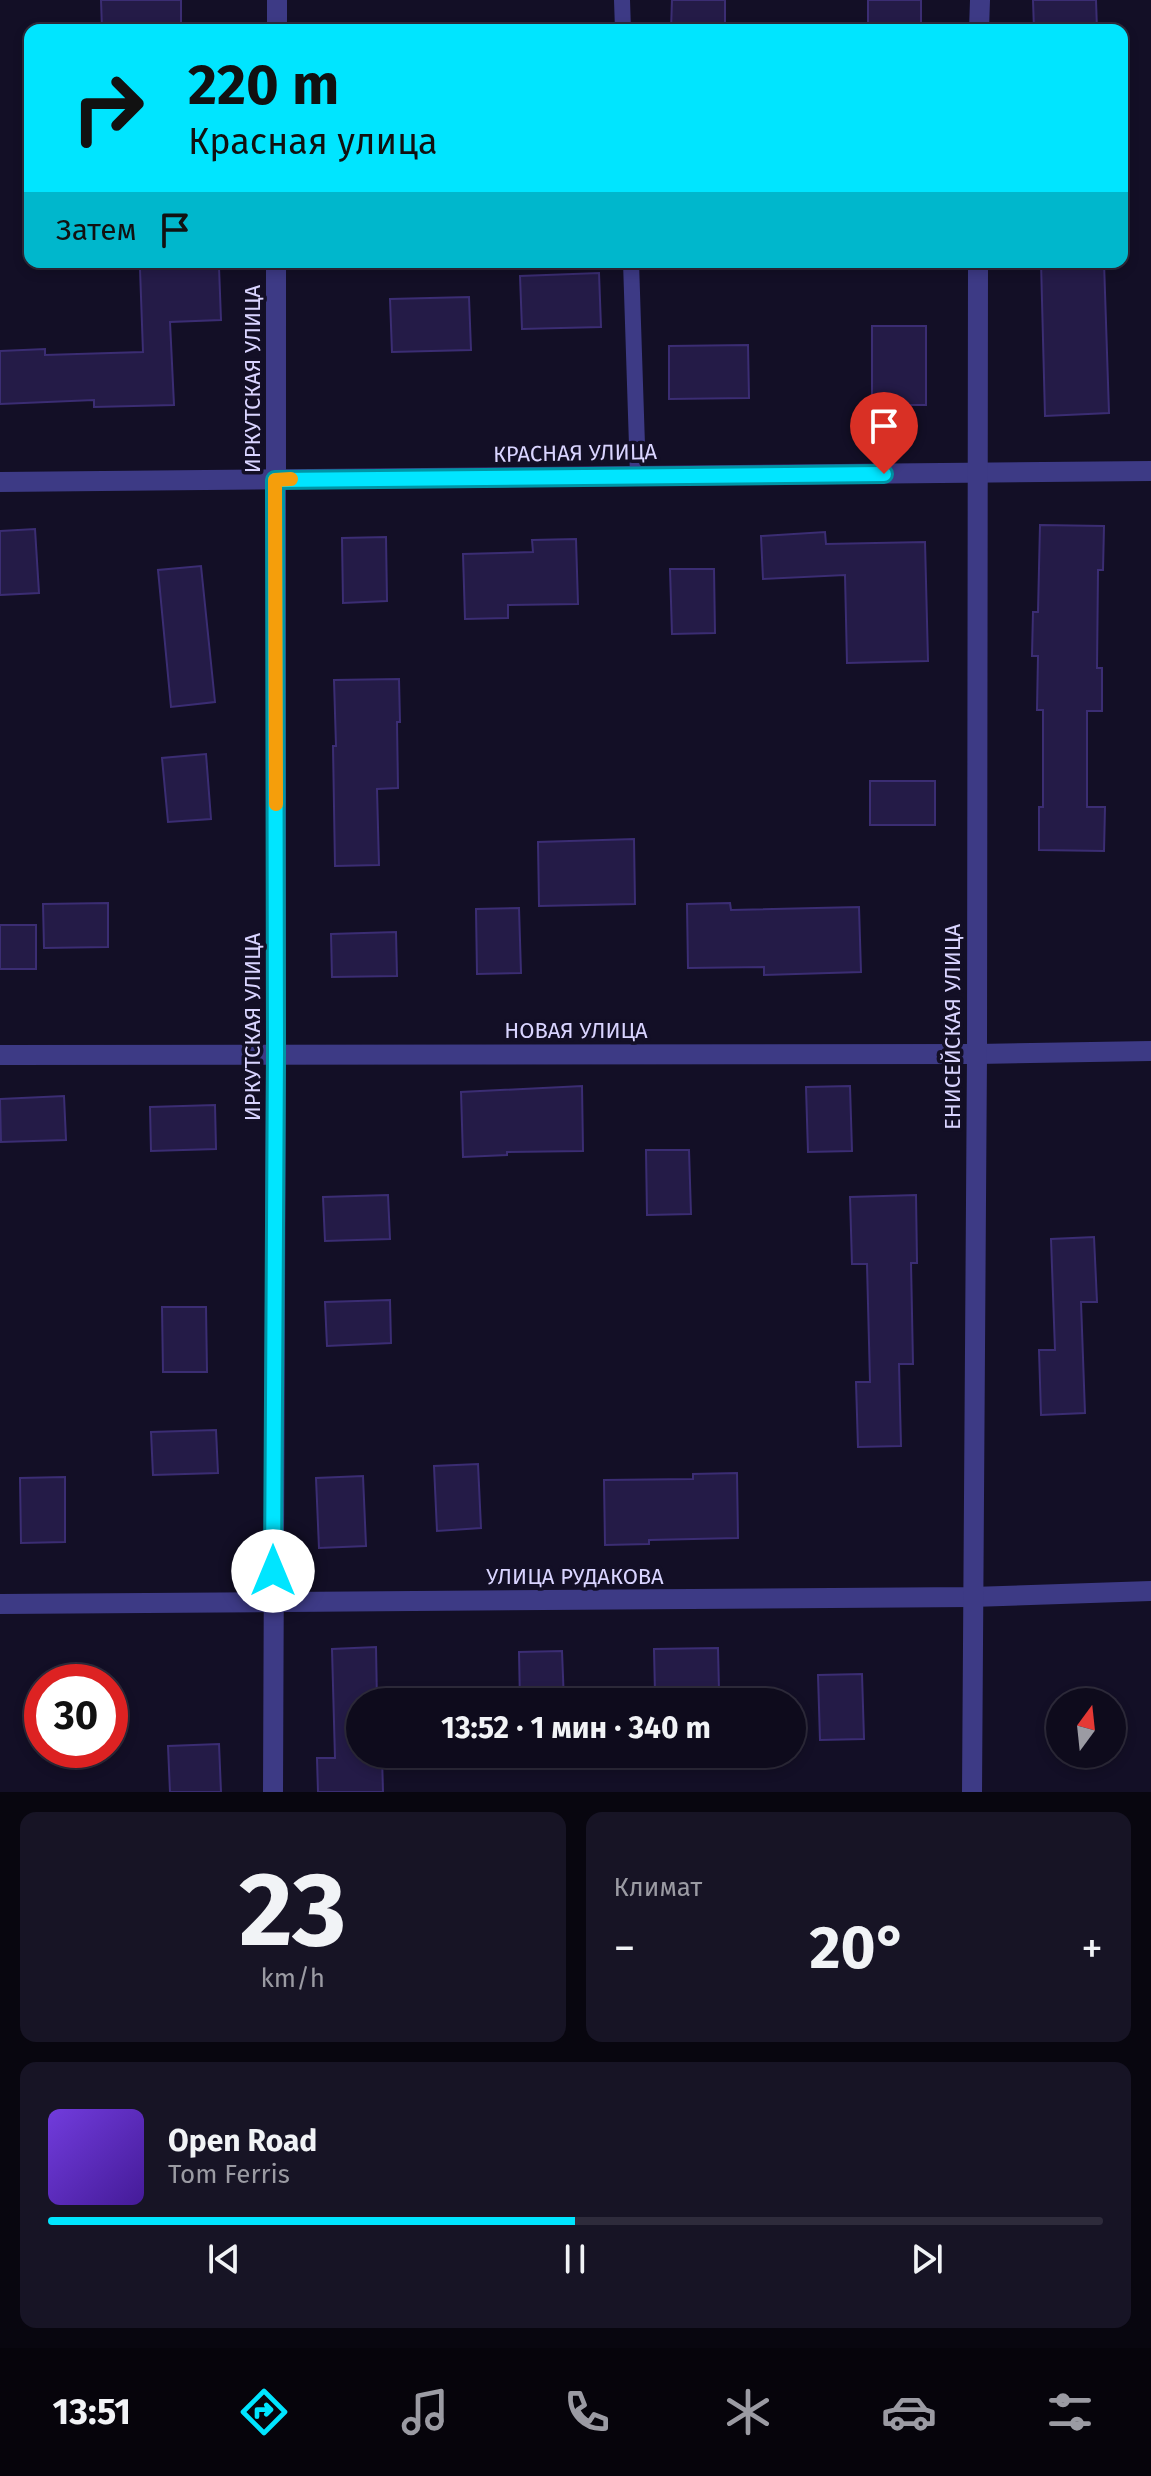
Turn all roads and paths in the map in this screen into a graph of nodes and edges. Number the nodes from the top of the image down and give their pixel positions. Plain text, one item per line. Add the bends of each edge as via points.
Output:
1 (277, 0) edge
2 (622, 0) edge
3 (980, 0) edge
4 (277, 24) edge
5 (623, 24) edge
6 (979, 24) edge
7 (276, 268) edge
8 (631, 268) edge
9 (978, 268) edge
10 (1151, 471) edge
11 (976, 473) junction
12 (638, 476) junction
13 (275, 480) junction
14 (0, 482) edge
15 (1151, 1051) edge
16 (276, 1053) junction
17 (977, 1054) junction
18 (0, 1055) edge
19 (1151, 1591) edge
20 (972, 1597) junction
21 (273, 1602) junction
22 (0, 1604) edge
23 (273, 1792) edge
24 (972, 1792) edge

1 - 4 street
2 - 5 lane
3 - 6 street
7 - 13 street, ИРКУТСКАЯ УЛИЦА
8 - 12 lane
9 - 11 street, ЕНИСЕЙСКАЯ УЛИЦА
10 - 11 street, КРАСНАЯ УЛИЦА
11 - 12 street, КРАСНАЯ УЛИЦА
11 - 17 street, ЕНИСЕЙСКАЯ УЛИЦА
12 - 13 street, КРАСНАЯ УЛИЦА
13 - 14 street, КРАСНАЯ УЛИЦА
13 - 16 street, ИРКУТСКАЯ УЛИЦА
15 - 17 street, НОВАЯ УЛИЦА
16 - 17 street, НОВАЯ УЛИЦА
16 - 18 street, НОВАЯ УЛИЦА
16 - 21 street, ИРКУТСКАЯ УЛИЦА
17 - 20 street, ЕНИСЕЙСКАЯ УЛИЦА
19 - 20 street, УЛИЦА РУДАКОВА
20 - 21 street, УЛИЦА РУДАКОВА
20 - 24 street, ЕНИСЕЙСКАЯ УЛИЦА
21 - 22 street, УЛИЦА РУДАКОВА
21 - 23 street, ИРКУТСКАЯ УЛИЦА

